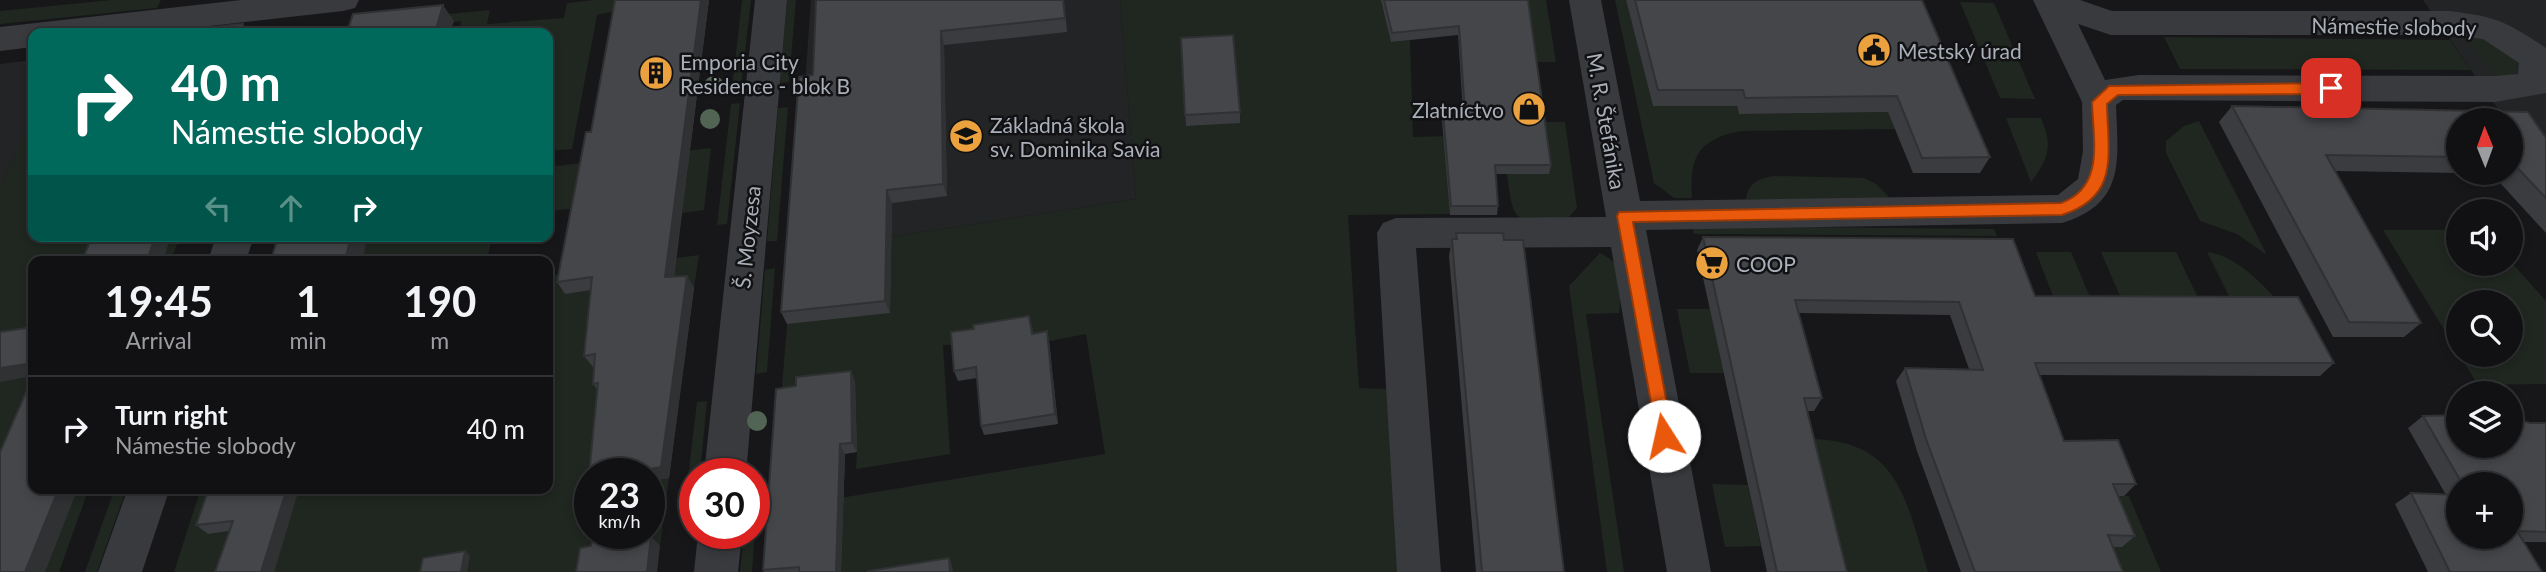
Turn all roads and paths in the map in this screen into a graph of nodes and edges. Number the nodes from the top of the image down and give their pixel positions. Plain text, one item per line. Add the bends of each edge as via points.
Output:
1 (771, 0) edge
2 (1585, 0) edge
3 (2049, 0) edge
4 (2056, 0) edge
5 (2497, 0) edge
6 (321, 12) edge
7 (113, 28) edge
8 (28, 36) edge
9 (0, 39) edge
10 (2543, 62) edge
11 (2099, 102) junction
12 (1626, 224) junction
13 (727, 458) edge
14 (147, 494) edge
15 (718, 549) edge
16 (120, 572) edge
17 (716, 572) edge
18 (1419, 572) edge
19 (1689, 572) edge

1 - 13 street, Š. Moyzesa
2 - 12 street, M. R. Štefánika
3 - 11 street
4 - 10 street, Námestie slobody via 2075,12 2111,23 2449,23 2491,28
5 - 10 street
6 - 7 street
8 - 9 street
10 - 11 street via 2534,85 2495,89 2124,88 2105,94
11 - 12 street via 2096,185 2081,202 2062,209
12 - 18 street via 1396,233
12 - 19 street, M. R. Štefánika
14 - 16 street
15 - 17 street

